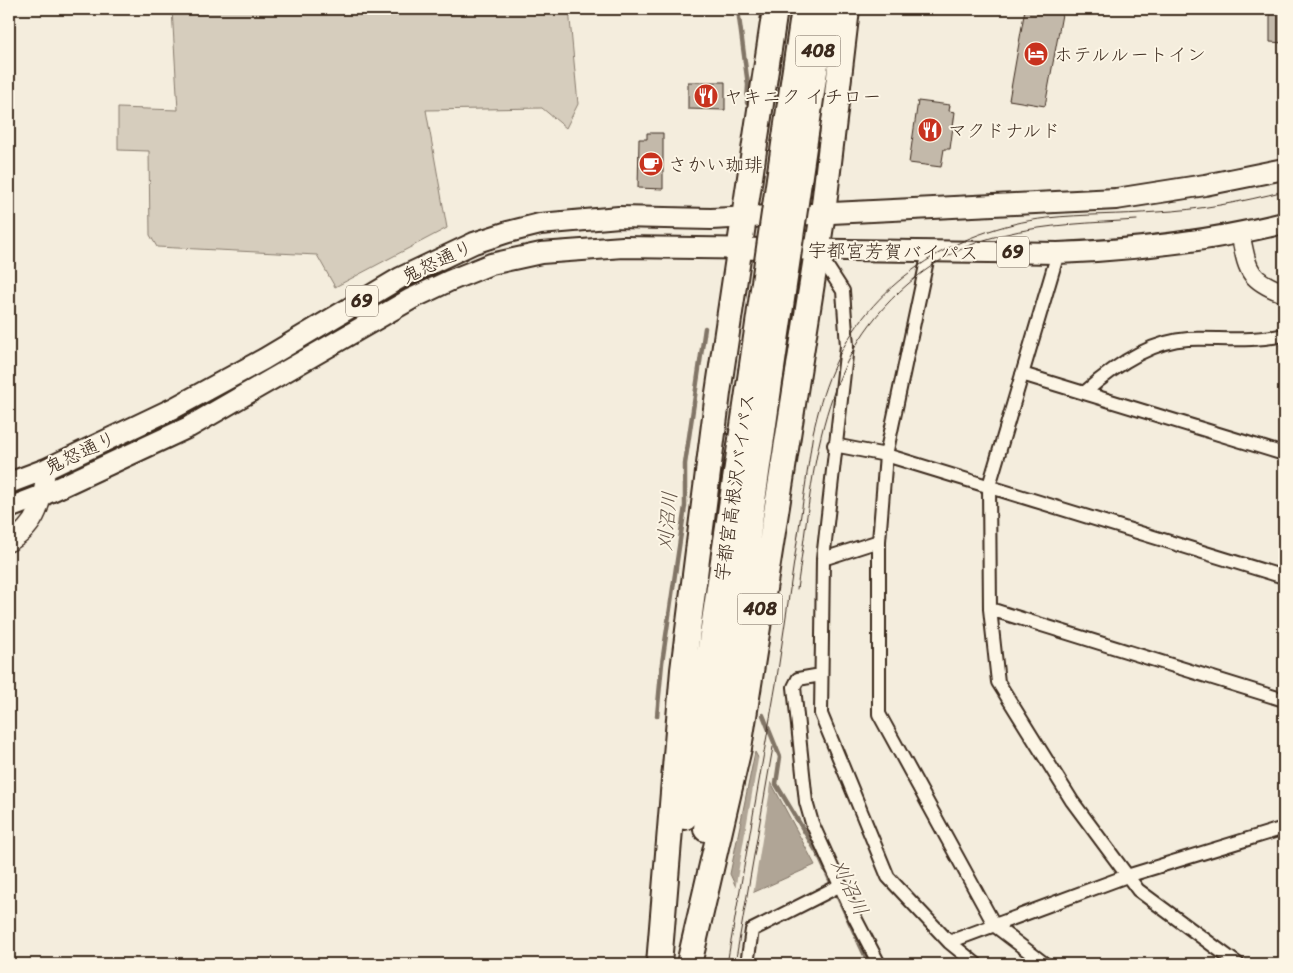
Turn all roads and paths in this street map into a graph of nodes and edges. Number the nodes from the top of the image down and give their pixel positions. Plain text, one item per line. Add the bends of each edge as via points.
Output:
1 (775, 9) edge
2 (804, 9) edge
3 (824, 9) edge
4 (847, 9) edge
5 (802, 91) junction
6 (1284, 169) edge
7 (823, 213) junction
8 (744, 217) junction
9 (1284, 223) edge
10 (1240, 233) junction
11 (739, 249) junction
12 (817, 251) junction
13 (929, 251) junction
14 (1058, 253) junction
15 (1284, 293) edge
16 (1284, 335) edge
17 (761, 373) junction
18 (1022, 374) junction
19 (1084, 393) junction
20 (834, 445) junction
21 (886, 454) junction
22 (1284, 454) edge
23 (46, 469) junction
24 (9, 484) edge
25 (989, 486) junction
26 (43, 495) junction
27 (9, 508) edge
28 (879, 541) junction
29 (9, 542) edge
30 (822, 559) junction
31 (1284, 577) edge
32 (990, 609) junction
33 (821, 675) junction
34 (1284, 700) edge
35 (1284, 828) edge
36 (1127, 876) junction
37 (835, 888) junction
38 (995, 926) junction
39 (949, 942) junction
40 (659, 964) edge
41 (663, 964) edge
42 (687, 964) edge
43 (747, 964) edge
44 (880, 964) edge
45 (976, 964) edge
46 (1045, 964) edge
47 (1238, 964) edge

1 - 8 highway, 408
2 - 5 highway, 宇都宮高根沢バイパス / 408
3 - 5 highway, 宇都宮高根沢バイパス / 408
4 - 7 highway, 408
5 - 17 highway, 宇都宮高根沢バイパス / 408, bridge
6 - 7 main road, 宇都宮芳賀バイパス / 69 via 1116,199
7 - 8 main road, 鬼怒通り / 69
7 - 12 highway, 408
8 - 11 highway, 408
8 - 23 main road, 鬼怒通り / 69 via 619,217 568,221 508,232 474,243 400,278 174,408
9 - 10 main road, 宇都宮芳賀バイパス / 69
10 - 14 main road, 宇都宮芳賀バイパス / 69 via 1166,245
10 - 15 street via 1248,269 1255,278
11 - 12 main road, 宇都宮芳賀バイパス / 69
11 - 26 main road, 鬼怒通り / 69 via 572,249 491,264 411,299 189,427
11 - 40 highway, 408 via 707,470 683,670
12 - 13 main road, 宇都宮芳賀バイパス / 69
12 - 20 street via 843,291 847,346
12 - 42 highway, 408 via 739,748
13 - 14 main road, 宇都宮芳賀バイパス / 69
13 - 21 street
14 - 18 street
16 - 19 street via 1270,339 1186,339 1168,343 1109,370
17 - 41 highway, 宇都宮高根沢バイパス / 408
17 - 42 highway, 宇都宮高根沢バイパス / 408
18 - 19 street
18 - 25 street
19 - 22 street
20 - 21 street
20 - 30 street
21 - 25 street
21 - 28 street
23 - 24 main road, 鬼怒通り / 69
23 - 26 street
25 - 31 street
25 - 32 street
26 - 27 main road, 鬼怒通り / 69
26 - 29 street via 33,521
28 - 30 street
28 - 38 street via 879,714
30 - 33 street
32 - 34 street
32 - 36 street via 998,682 1072,801
33 - 37 street via 798,679 793,696 806,802
33 - 39 street via 821,714 888,877
35 - 36 street
36 - 38 street
36 - 47 street via 1138,890
37 - 43 street via 752,930
37 - 44 street
38 - 39 street
38 - 46 street
39 - 45 street

